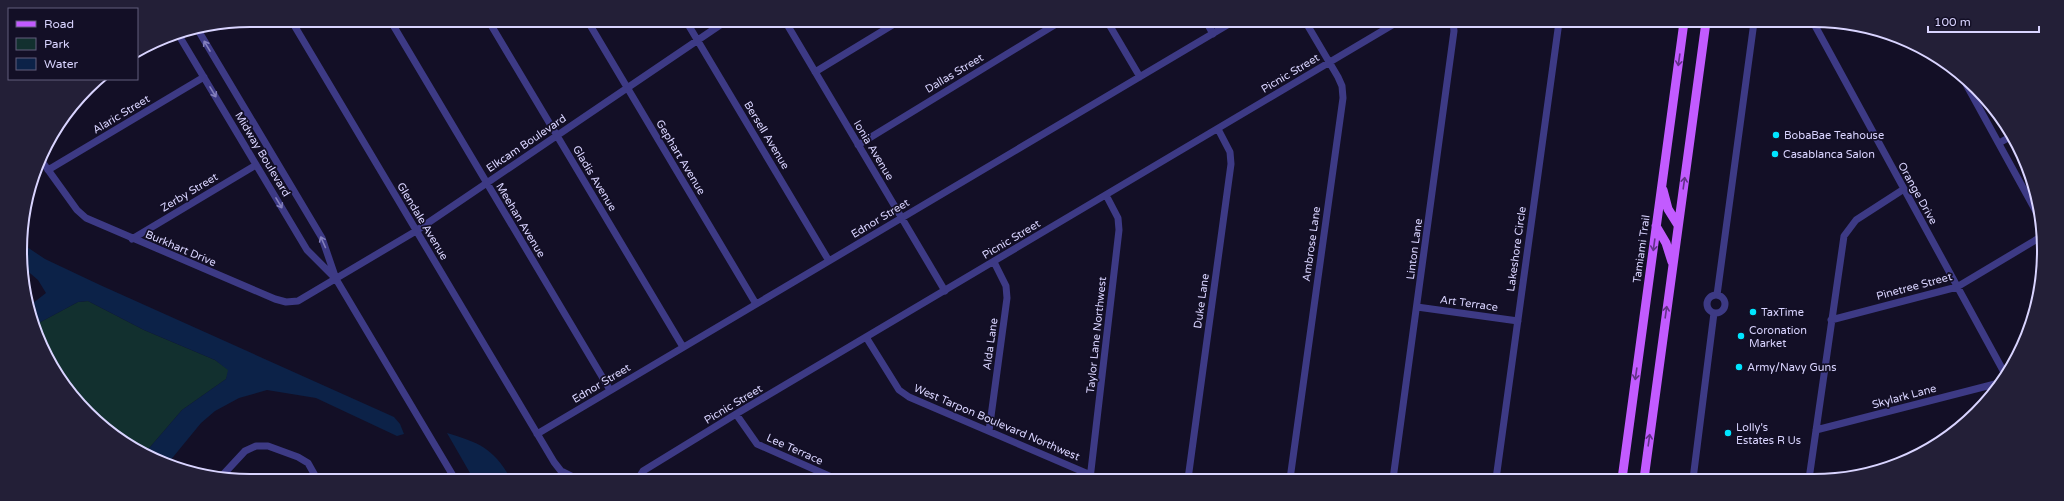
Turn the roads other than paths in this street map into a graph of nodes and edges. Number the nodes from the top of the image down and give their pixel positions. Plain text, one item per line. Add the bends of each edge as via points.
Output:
1 (295, 27) edge
2 (394, 27) edge
3 (492, 27) edge
4 (591, 27) edge
5 (690, 27) edge
6 (717, 27) edge
7 (789, 27) edge
8 (889, 27) edge
9 (1052, 27) edge
10 (1111, 27) edge
11 (1209, 27) edge
12 (1224, 27) edge
13 (1308, 27) edge
14 (1389, 27) edge
15 (1454, 27) edge
16 (1557, 27) edge
17 (1683, 27) edge
18 (1705, 27) edge
19 (1753, 27) edge
20 (1816, 27) edge
21 (200, 33) edge
22 (1213, 34) junction
23 (181, 39) edge
24 (697, 40) junction
25 (1329, 63) junction
26 (815, 72) junction
27 (1140, 76) junction
28 (204, 77) junction
29 (627, 88) junction
30 (1969, 89) edge
31 (1218, 129) junction
32 (557, 136) junction
33 (2007, 139) edge
34 (1999, 143) junction
35 (858, 145) junction
36 (44, 165) edge
37 (256, 165) junction
38 (48, 170) junction
39 (487, 184) junction
40 (1662, 185) junction
41 (1904, 190) junction
42 (1106, 195) junction
43 (2032, 204) edge
44 (902, 218) junction
45 (1678, 225) junction
46 (1656, 226) junction
47 (416, 231) junction
48 (132, 239) junction
49 (2037, 239) edge
50 (829, 261) junction
51 (994, 262) junction
52 (1673, 265) junction
53 (336, 279) junction
54 (1957, 287) junction
55 (945, 291) junction
56 (1717, 295) junction
57 (756, 304) junction
58 (1417, 307) junction
59 (1714, 313) junction
60 (1831, 320) junction
61 (1518, 321) junction
62 (866, 337) junction
63 (683, 347) junction
64 (2002, 370) edge
65 (1993, 384) edge
66 (610, 390) junction
67 (736, 414) junction
68 (1816, 430) junction
69 (989, 431) junction
70 (537, 434) junction
71 (225, 473) edge
72 (314, 474) edge
73 (452, 474) edge
74 (567, 474) edge
75 (641, 474) edge
76 (825, 474) edge
77 (1084, 474) edge
78 (1091, 474) edge
79 (1189, 474) edge
80 (1291, 474) edge
81 (1394, 474) edge
82 (1497, 474) edge
83 (1623, 474) edge
84 (1645, 474) edge
85 (1694, 474) edge
86 (1810, 474) edge

1 - 47 street, Glendale Avenue
2 - 39 street, Meehan Avenue
3 - 32 street, Gladis Avenue
4 - 29 street, Gephart Avenue
5 - 24 street, Bersell Avenue
6 - 24 street, Elkcam Boulevard
7 - 26 street, Ionia Avenue
8 - 26 street
9 - 35 street, Dallas Street
10 - 27 street
11 - 22 street
12 - 22 street, Ednor Street
13 - 25 street, Ambrose Lane
14 - 25 street, Picnic Street
15 - 58 street, Linton Lane
16 - 61 street, Lakeshore Circle
17 -> 40 main road, Tamiami Trail
45 -> 18 main road
19 - 56 street
20 - 41 street, Orange Drive
53 -> 21 street, Midway Boulevard via 322,238
22 - 27 street, Ednor Street
23 - 28 street, Midway Boulevard
24 - 29 street, Elkcam Boulevard
24 - 50 street, Bersell Avenue
25 - 31 street, Picnic Street
25 - 80 street, Ambrose Lane via 1342,86 1343,98
26 - 35 street, Ionia Avenue
27 - 44 street, Ednor Street
28 -> 37 street, Midway Boulevard
28 - 38 street, Alaric Street
29 - 32 street, Elkcam Boulevard
29 - 57 street, Gephart Avenue
30 - 34 street
31 - 42 street, Picnic Street
31 - 79 street, Duke Lane via 1230,152 1231,164
32 - 39 street, Elkcam Boulevard
32 - 63 street, Gladis Avenue
33 - 34 street
34 - 43 street
35 - 44 street, Ionia Avenue
36 - 38 street, Burkhart Drive
37 - 48 street, Zerby Street
37 -> 53 street, Midway Boulevard via 307,250
38 - 48 street, Burkhart Drive via 77,210 86,218
39 - 47 street, Elkcam Boulevard
39 - 66 street, Meehan Avenue
40 - 45 main road via 1668,209
40 - 46 main road, Tamiami Trail
41 - 54 street, Orange Drive
41 - 60 street via 1849,227 1842,245
42 - 51 street, Picnic Street
42 - 78 street, Taylor Lane Northwest via 1118,218 1119,230
44 - 50 street, Ednor Street
44 - 55 street, Ionia Avenue
45 - 52 main road
46 - 52 main road via 1666,243
46 -> 83 main road, Tamiami Trail
47 - 53 street, Elkcam Boulevard
47 - 70 street, Glendale Avenue
48 - 53 street, Burkhart Drive via 274,300 298,301
49 - 54 street, Pinetree Street
50 - 57 street, Ednor Street
51 - 55 street, Picnic Street
51 - 69 street, Alda Lane via 1006,286 1007,298
84 -> 52 main road
53 - 73 street, Midway Boulevard
54 - 60 street, Pinetree Street
54 - 64 street, Orange Drive
55 - 62 street, Picnic Street
56 - 59 street via 1710,297 1707,303 1708,309
56 - 59 street via 1724,299 1725,304 1721,312
57 - 63 street, Ednor Street
58 - 61 street, Art Terrace
58 - 81 street, Linton Lane
59 - 85 street
60 - 68 street
61 - 82 street, Lakeshore Circle
62 - 67 street, Picnic Street
62 - 69 street, West Tarpon Boulevard Northwest via 899,390 909,397
63 - 66 street, Ednor Street
65 - 68 street, Skylark Lane
66 - 70 street, Ednor Street
67 - 75 street, Picnic Street
67 - 76 street, Lee Terrace via 757,444
68 - 86 street
69 - 77 street, West Tarpon Boulevard Northwest
70 - 74 street via 554,462
71 - 72 street via 246,451 256,446 268,446 308,463

